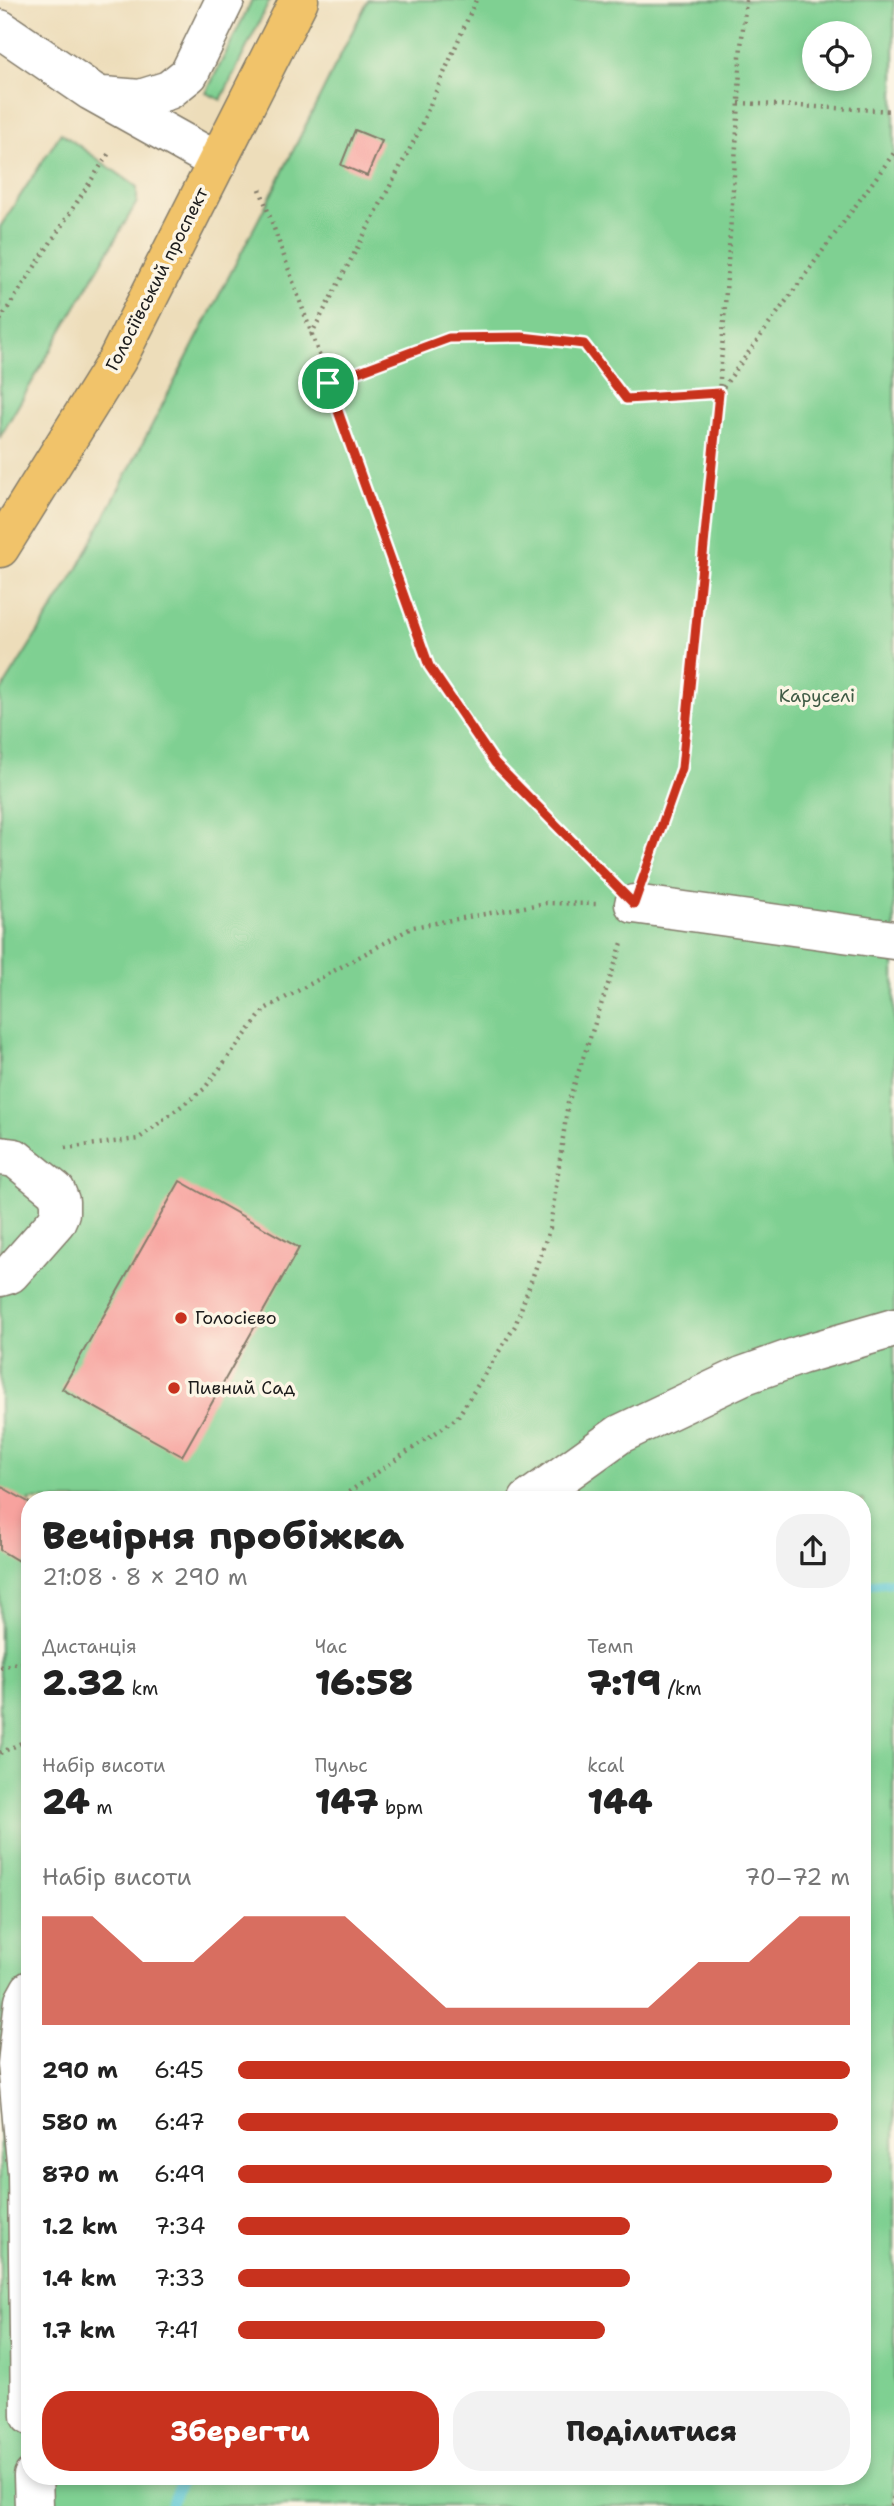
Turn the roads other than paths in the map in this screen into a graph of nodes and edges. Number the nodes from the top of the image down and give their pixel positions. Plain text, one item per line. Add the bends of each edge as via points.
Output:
1 (225, 0) edge
2 (299, 0) edge
3 (0, 29) edge
4 (103, 96) junction
5 (218, 162) junction
6 (0, 548) edge
7 (634, 904) road end
8 (894, 940) edge
9 (8, 1157) edge
10 (0, 1277) edge
11 (894, 1328) edge
12 (541, 1491) edge
13 (21, 2028) edge
14 (21, 2108) edge
15 (33, 2485) edge
16 (34, 2506) edge

1 - 4 street via 189,74 169,90 140,99
2 - 5 highway, Голосіївський проспект
3 - 4 street
4 - 5 street
5 - 6 highway, Голосіївський проспект via 117,360
7 - 8 street
9 - 10 street via 56,1191 60,1213 10,1274
11 - 12 street via 742,1376 620,1434
13 - 14 street via 17,2064
15 - 16 street

